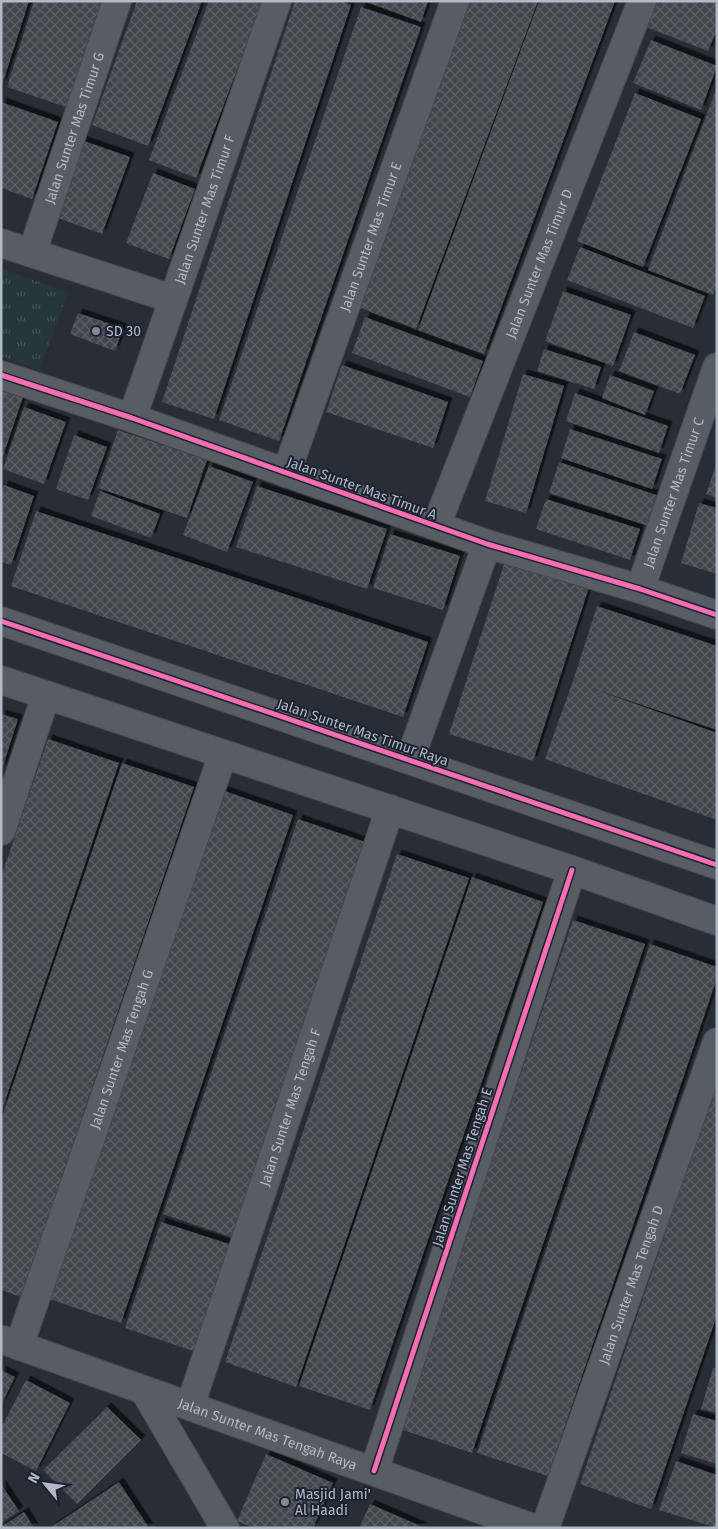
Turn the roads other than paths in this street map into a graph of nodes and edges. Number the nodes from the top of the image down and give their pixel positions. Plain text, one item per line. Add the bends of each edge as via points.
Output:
1 (117, 1) edge
2 (278, 1) edge
3 (455, 1) edge
4 (642, 1) edge
5 (1, 243) edge
6 (32, 253) junction
7 (173, 299) junction
8 (717, 367) edge
9 (1, 375) edge
10 (132, 418) junction
11 (286, 472) junction
12 (436, 526) junction
13 (487, 544) junction
14 (640, 589) junction
15 (717, 615) edge
16 (1, 620) edge
17 (1, 680) edge
18 (46, 695) junction
19 (223, 754) junction
20 (410, 759) junction
21 (390, 809) junction
22 (1, 831) edge
23 (717, 865) edge
24 (572, 870) junction
25 (717, 921) edge
26 (717, 1042) edge
27 (10, 1343) edge
28 (144, 1390) junction
29 (190, 1406) junction
30 (374, 1471) junction
31 (225, 1528) edge
32 (533, 1528) edge
33 (545, 1528) edge

1 - 6 street, Jalan Sunter Mas Timur G
2 - 7 street, Jalan Sunter Mas Timur F
3 - 11 street, Jalan Sunter Mas Timur E
4 - 12 street, Jalan Sunter Mas Timur D
5 - 6 street
6 - 7 street
7 - 10 street, Jalan Sunter Mas Timur F
8 - 14 street, Jalan Sunter Mas Timur C
9 - 10 street, Jalan Sunter Mas Timur A
10 - 11 street, Jalan Sunter Mas Timur A
11 - 12 street, Jalan Sunter Mas Timur A
12 - 13 street, Jalan Sunter Mas Timur A
13 - 14 street, Jalan Sunter Mas Timur A
13 - 20 street
14 - 15 street, Jalan Sunter Mas Timur A
16 - 20 street, Jalan Sunter Mas Timur Raya
17 - 18 street
18 - 19 street
18 - 22 street
19 - 21 street
19 - 27 street, Jalan Sunter Mas Tengah G
20 - 23 street, Jalan Sunter Mas Timur Raya
21 - 24 street
21 - 29 street, Jalan Sunter Mas Tengah F
24 - 25 street
24 - 30 street, Jalan Sunter Mas Tengah E
26 - 33 street, Jalan Sunter Mas Tengah D
27 - 28 street, Jalan Sunter Mas Tengah Raya
28 - 29 street, Jalan Sunter Mas Tengah Raya
28 - 31 street
29 - 30 street, Jalan Sunter Mas Tengah Raya
30 - 32 street, Jalan Sunter Mas Tengah Raya

